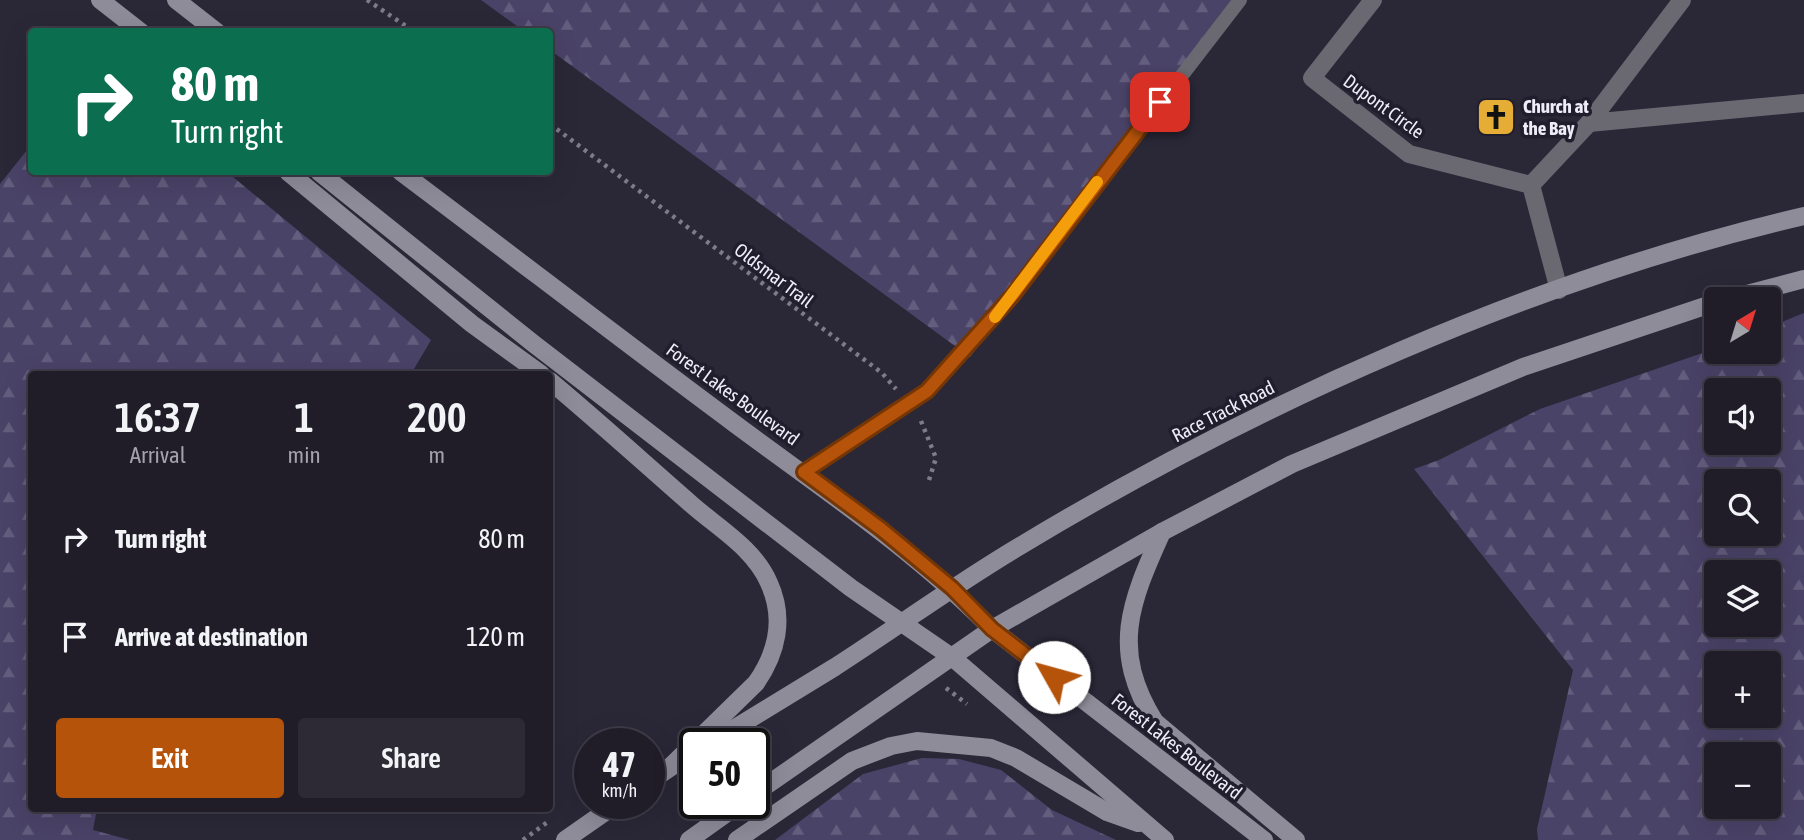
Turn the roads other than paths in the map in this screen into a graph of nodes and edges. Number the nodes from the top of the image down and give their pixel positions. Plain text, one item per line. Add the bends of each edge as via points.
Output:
1 (100, 0) edge
2 (176, 0) edge
3 (1240, 0) edge
4 (1373, 0) edge
5 (1682, 0) edge
6 (136, 28) edge
7 (212, 28) edge
8 (1804, 103) edge
9 (1589, 123) junction
10 (292, 175) edge
11 (323, 175) edge
12 (405, 175) edge
13 (1531, 185) junction
14 (1804, 216) edge
15 (1804, 279) edge
16 (1774, 287) edge
17 (1559, 290) junction
18 (1704, 306) edge
19 (537, 371) edge
20 (553, 384) edge
21 (804, 472) junction
22 (1162, 532) junction
23 (952, 588) junction
24 (901, 623) junction
25 (992, 629) junction
26 (953, 658) junction
27 (734, 728) edge
28 (679, 762) edge
29 (669, 768) junction
30 (665, 771) edge
31 (770, 782) edge
32 (595, 819) edge
33 (719, 819) edge
34 (1146, 825) junction
35 (565, 840) edge
36 (689, 840) edge
37 (737, 840) edge
38 (1166, 840) edge
39 (1264, 840) edge
40 (1296, 840) edge

1 - 6 main road
2 - 7 main road
3 - 21 lane via 1012,296 927,391
4 - 13 street, Dupont Circle via 1312,78 1409,154
5 - 9 street
8 - 9 street
9 - 13 street
10 - 19 main road via 472,324
11 - 24 main road via 534,344
12 - 21 main road, Forest Lakes Boulevard
13 - 17 street
14 - 17 main road, Race Track Road
15 - 16 main road
17 - 23 main road, Race Track Road via 1297,397 1134,480
18 - 22 main road via 1446,397 1292,464
20 - 29 main road via 743,547 769,583 776,603 778,637 766,668
21 - 23 main road, Forest Lakes Boulevard
22 - 25 main road
22 - 40 main road via 1128,622 1129,651 1146,707 1156,722
23 - 24 main road, Race Track Road
23 - 25 main road, Forest Lakes Boulevard
24 - 26 main road
24 - 27 main road, Race Track Road
25 - 26 main road
25 - 39 main road, Forest Lakes Boulevard
26 - 31 main road
26 - 34 main road
28 - 29 main road
29 - 30 main road
32 - 35 main road
33 - 36 main road
34 - 37 main road via 1107,812 1016,758 990,748 918,741 852,761
34 - 38 main road

